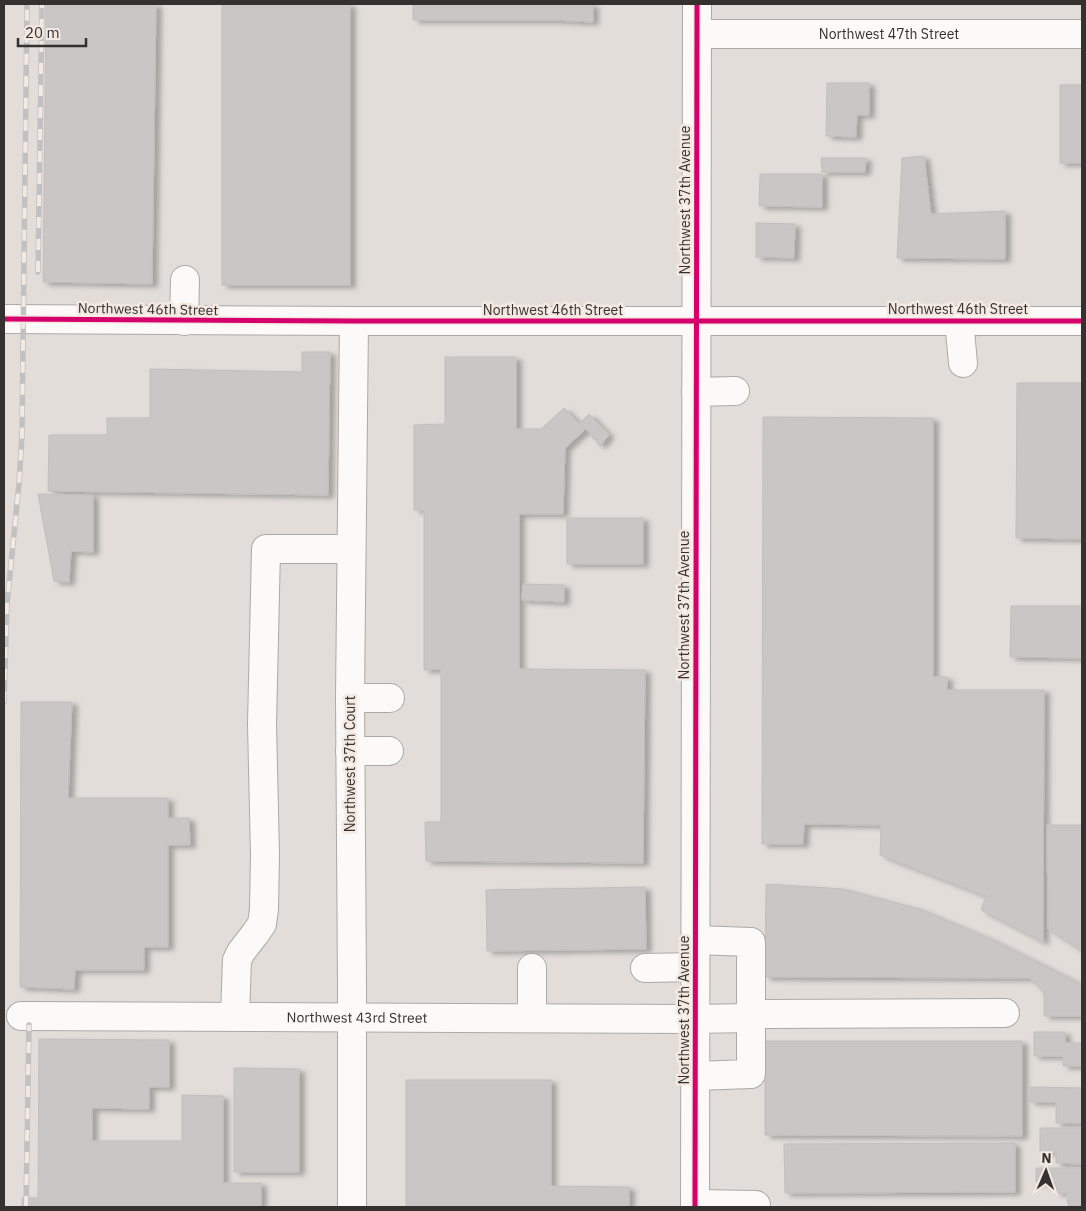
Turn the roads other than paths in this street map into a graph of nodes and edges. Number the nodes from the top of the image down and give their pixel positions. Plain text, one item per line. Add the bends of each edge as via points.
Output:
1 (697, 4) edge
2 (697, 34) junction
3 (1082, 34) edge
4 (185, 280) dead end
5 (13, 319) edge
6 (959, 320) junction
7 (184, 321) junction
8 (354, 321) junction
9 (696, 321) junction
10 (1082, 321) edge
11 (963, 363) dead end
12 (735, 391) dead end
13 (696, 392) junction
14 (351, 549) junction
15 (350, 698) junction
16 (390, 698) dead end
17 (350, 751) junction
18 (390, 751) dead end
19 (695, 940) junction
20 (695, 967) junction
21 (532, 968) dead end
22 (645, 968) dead end
23 (1005, 1013) dead end
24 (21, 1016) dead end
25 (235, 1016) junction
26 (352, 1016) junction
27 (532, 1018) junction
28 (751, 1018) junction
29 (694, 1019) junction
30 (694, 1076) junction
31 (756, 1204) dead end
32 (695, 1206) edge
33 (352, 1207) edge

1 - 2 street, Northwest 37th Avenue
2 - 3 street, Northwest 47th Street
2 - 9 street, Northwest 37th Avenue
4 - 7 street
5 - 7 street, Northwest 46th Street
6 - 9 street, Northwest 46th Street
6 - 10 street, Northwest 46th Street
6 - 11 street
7 - 8 street, Northwest 46th Street
8 - 9 street, Northwest 46th Street
8 - 14 street, Northwest 37th Court
9 - 13 street, Northwest 37th Avenue
12 - 13 street
13 - 19 street, Northwest 37th Avenue
14 - 15 street, Northwest 37th Court
14 - 25 street via 266,548 262,724 264,910 262,924 237,960
15 - 16 street
15 - 17 street, Northwest 37th Court
17 - 18 street
17 - 26 street, Northwest 37th Court
19 - 20 street, Northwest 37th Avenue
19 - 28 street via 751,942
20 - 22 street
20 - 29 street, Northwest 37th Avenue
21 - 27 street
23 - 28 street, Northwest 43rd Street via 761,1014
24 - 25 street, Northwest 43rd Street
25 - 26 street, Northwest 43rd Street
26 - 27 street, Northwest 43rd Street
26 - 33 street, Northwest 37th Court
27 - 29 street, Northwest 43rd Street
28 - 29 street, Northwest 43rd Street
28 - 30 street via 751,1074
29 - 30 street, Northwest 37th Avenue
30 - 32 street, Northwest 37th Avenue
31 - 32 street

